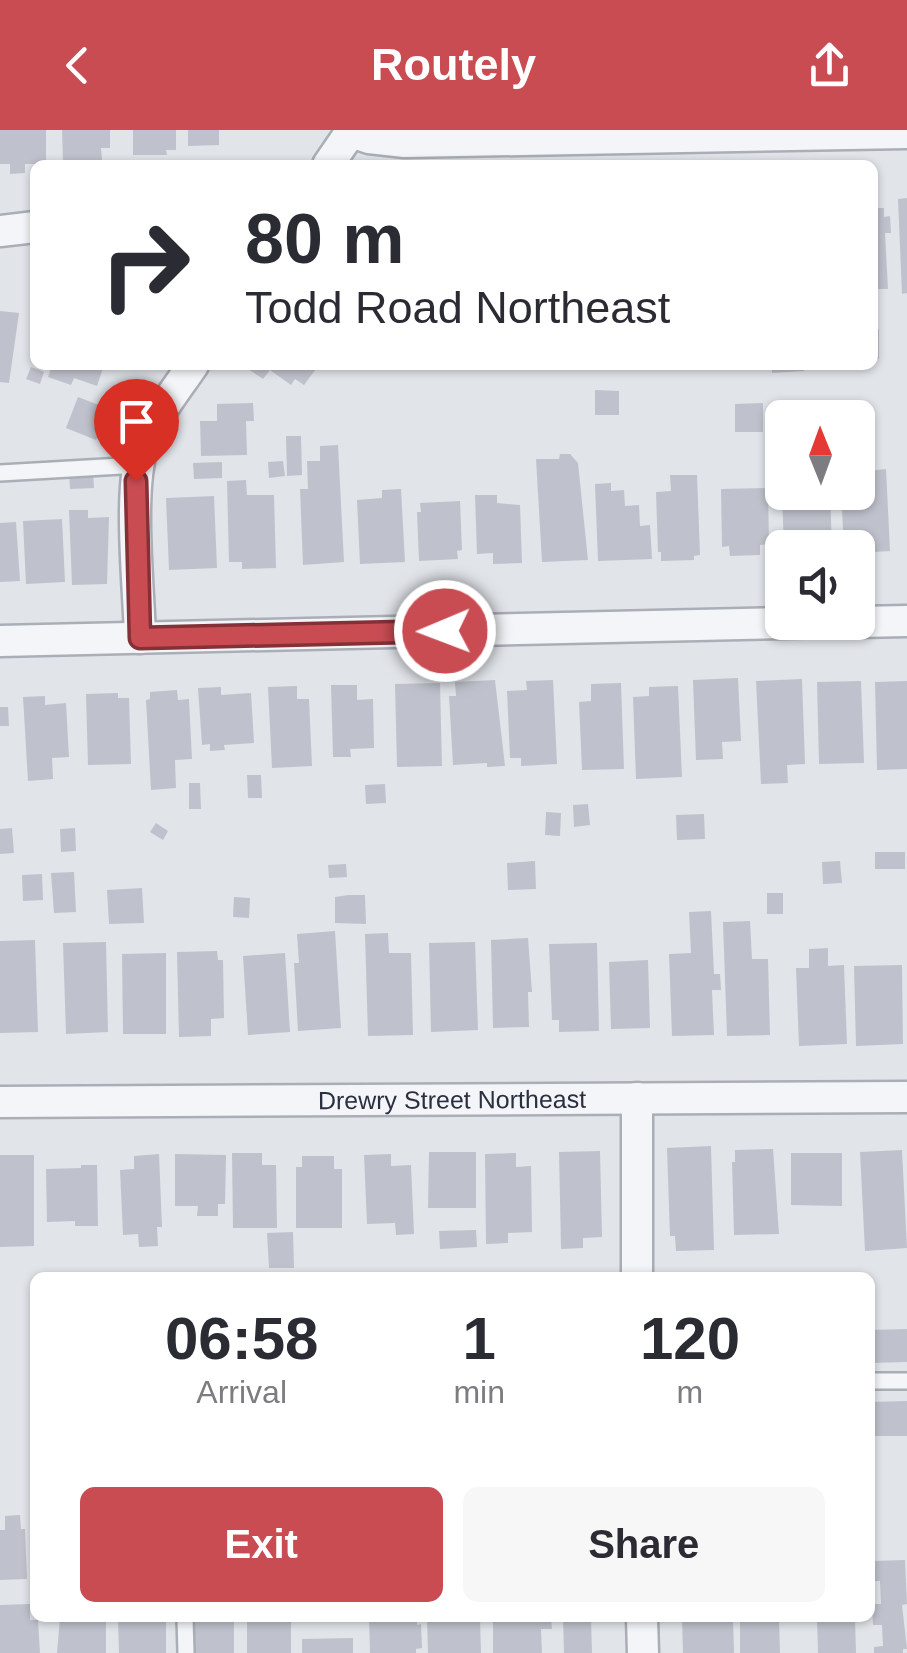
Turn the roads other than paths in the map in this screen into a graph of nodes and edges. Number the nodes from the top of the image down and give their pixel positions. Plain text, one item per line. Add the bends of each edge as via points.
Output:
1 (352, 131) edge
2 (907, 133) edge
3 (332, 160) edge
4 (30, 227) edge
5 (0, 230) edge
6 (190, 370) edge
7 (139, 465) junction
8 (0, 472) edge
9 (907, 621) edge
10 (875, 622) edge
11 (765, 623) edge
12 (140, 638) junction
13 (0, 641) edge
14 (907, 1096) edge
15 (638, 1098) junction
16 (0, 1102) edge
17 (636, 1272) edge
18 (875, 1381) edge
19 (907, 1381) edge
20 (186, 1622) edge
21 (642, 1622) edge
22 (186, 1653) edge
23 (643, 1653) edge

1 - 2 street via 405,142
1 - 3 street
4 - 5 street
6 - 7 street via 158,417
7 - 8 lane
7 - 12 street
9 - 10 street
11 - 12 street
12 - 13 street
14 - 15 street, Drewry Street Northeast
15 - 16 street, Drewry Street Northeast
15 - 17 street
18 - 19 lane
20 - 22 lane
21 - 23 street

